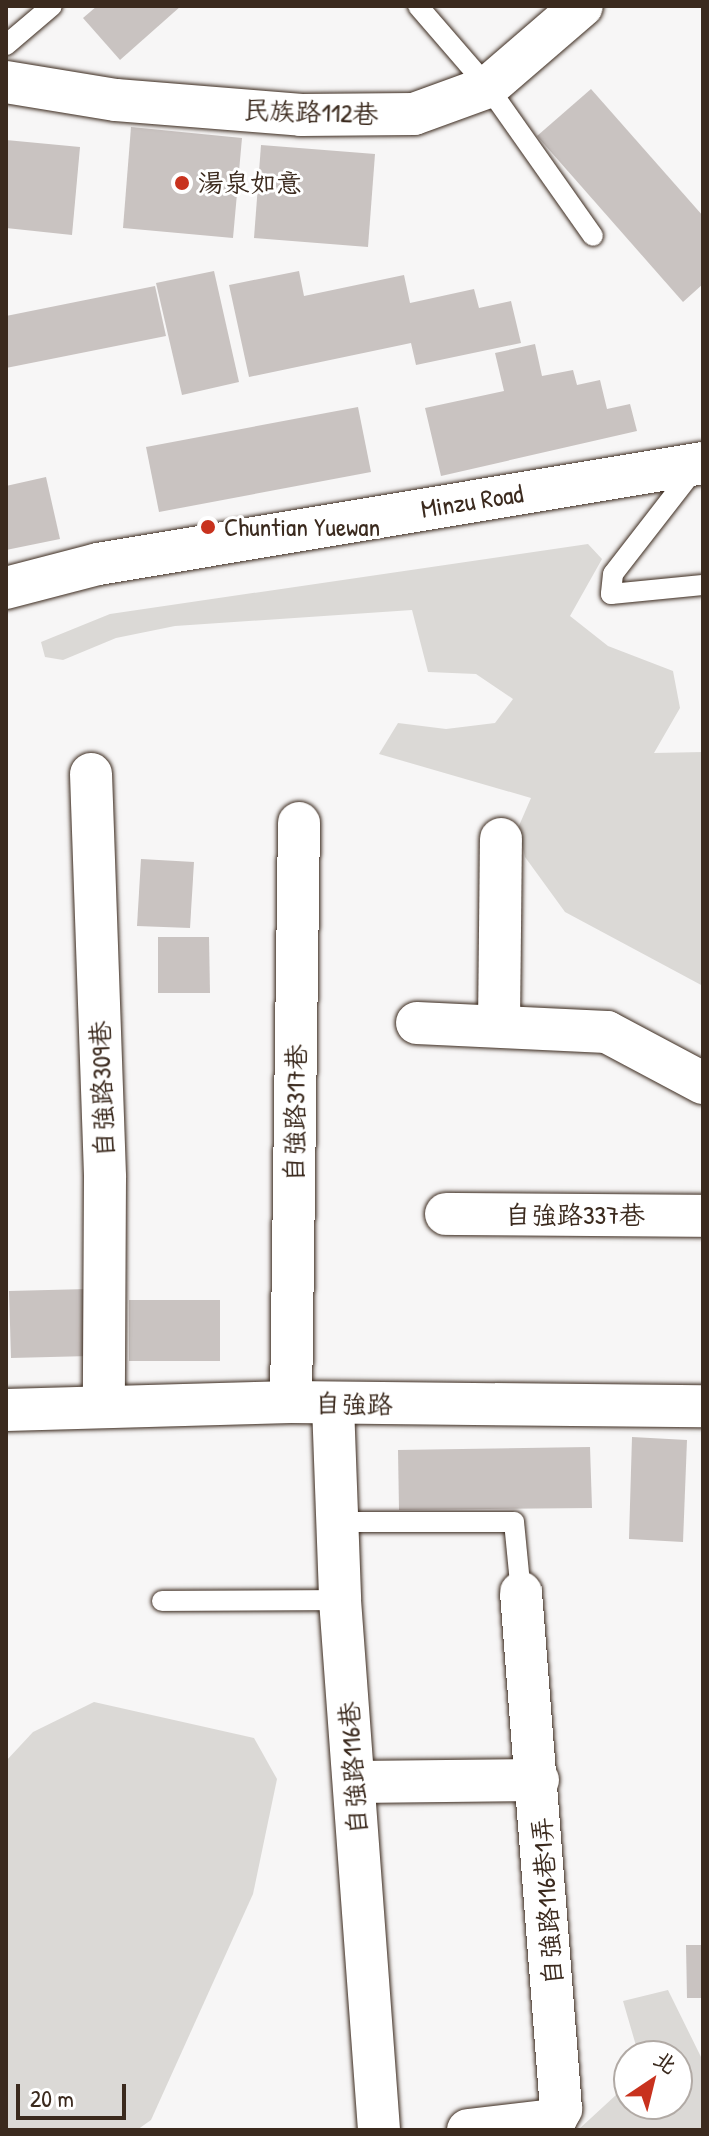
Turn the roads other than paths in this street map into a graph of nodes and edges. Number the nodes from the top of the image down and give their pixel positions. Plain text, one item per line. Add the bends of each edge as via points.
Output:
1 (52, 6) edge
2 (418, 6) edge
3 (582, 6) edge
4 (6, 45) edge
5 (6, 82) edge
6 (488, 87) junction
7 (593, 236) dead end
8 (701, 463) edge
9 (703, 585) edge
10 (6, 588) edge
11 (91, 774) dead end
12 (299, 823) dead end
13 (501, 839) dead end
14 (417, 1023) dead end
15 (499, 1025) junction
16 (703, 1083) edge
17 (446, 1214) dead end
18 (703, 1216) edge
19 (291, 1402) junction
20 (104, 1403) junction
21 (333, 1405) junction
22 (703, 1406) edge
23 (6, 1410) edge
24 (337, 1522) junction
25 (521, 1593) joint
26 (340, 1600) junction
27 (162, 1601) dead end
28 (538, 1780) junction
29 (354, 1782) junction
30 (379, 2130) edge
31 (468, 2130) edge

1 - 4 lane
2 - 6 lane
3 - 6 street, 民族路112巷
5 - 6 street, 民族路112巷 via 116,100 301,115 414,114
6 - 7 lane
8 - 9 lane via 613,574 611,594
8 - 10 street, Minzu Road via 98,564
11 - 20 street, 自強路309巷 via 105,1178
12 - 19 street, 自強路317巷
13 - 15 street
14 - 15 street
15 - 16 street via 607,1032
17 - 18 street, 自強路337巷
19 - 20 street, 自強路
19 - 21 street, 自強路
20 - 23 street, 自強路
21 - 22 street, 自強路
21 - 24 street, 自強路116巷
24 - 25 lane via 514,1522
24 - 26 street, 自強路116巷
25 - 28 street, 自強路116巷1弄
26 - 27 lane
26 - 29 street, 自強路116巷
28 - 29 street
28 - 31 street, 自強路116巷1弄 via 561,2109 555,2120
29 - 30 street, 自強路116巷

